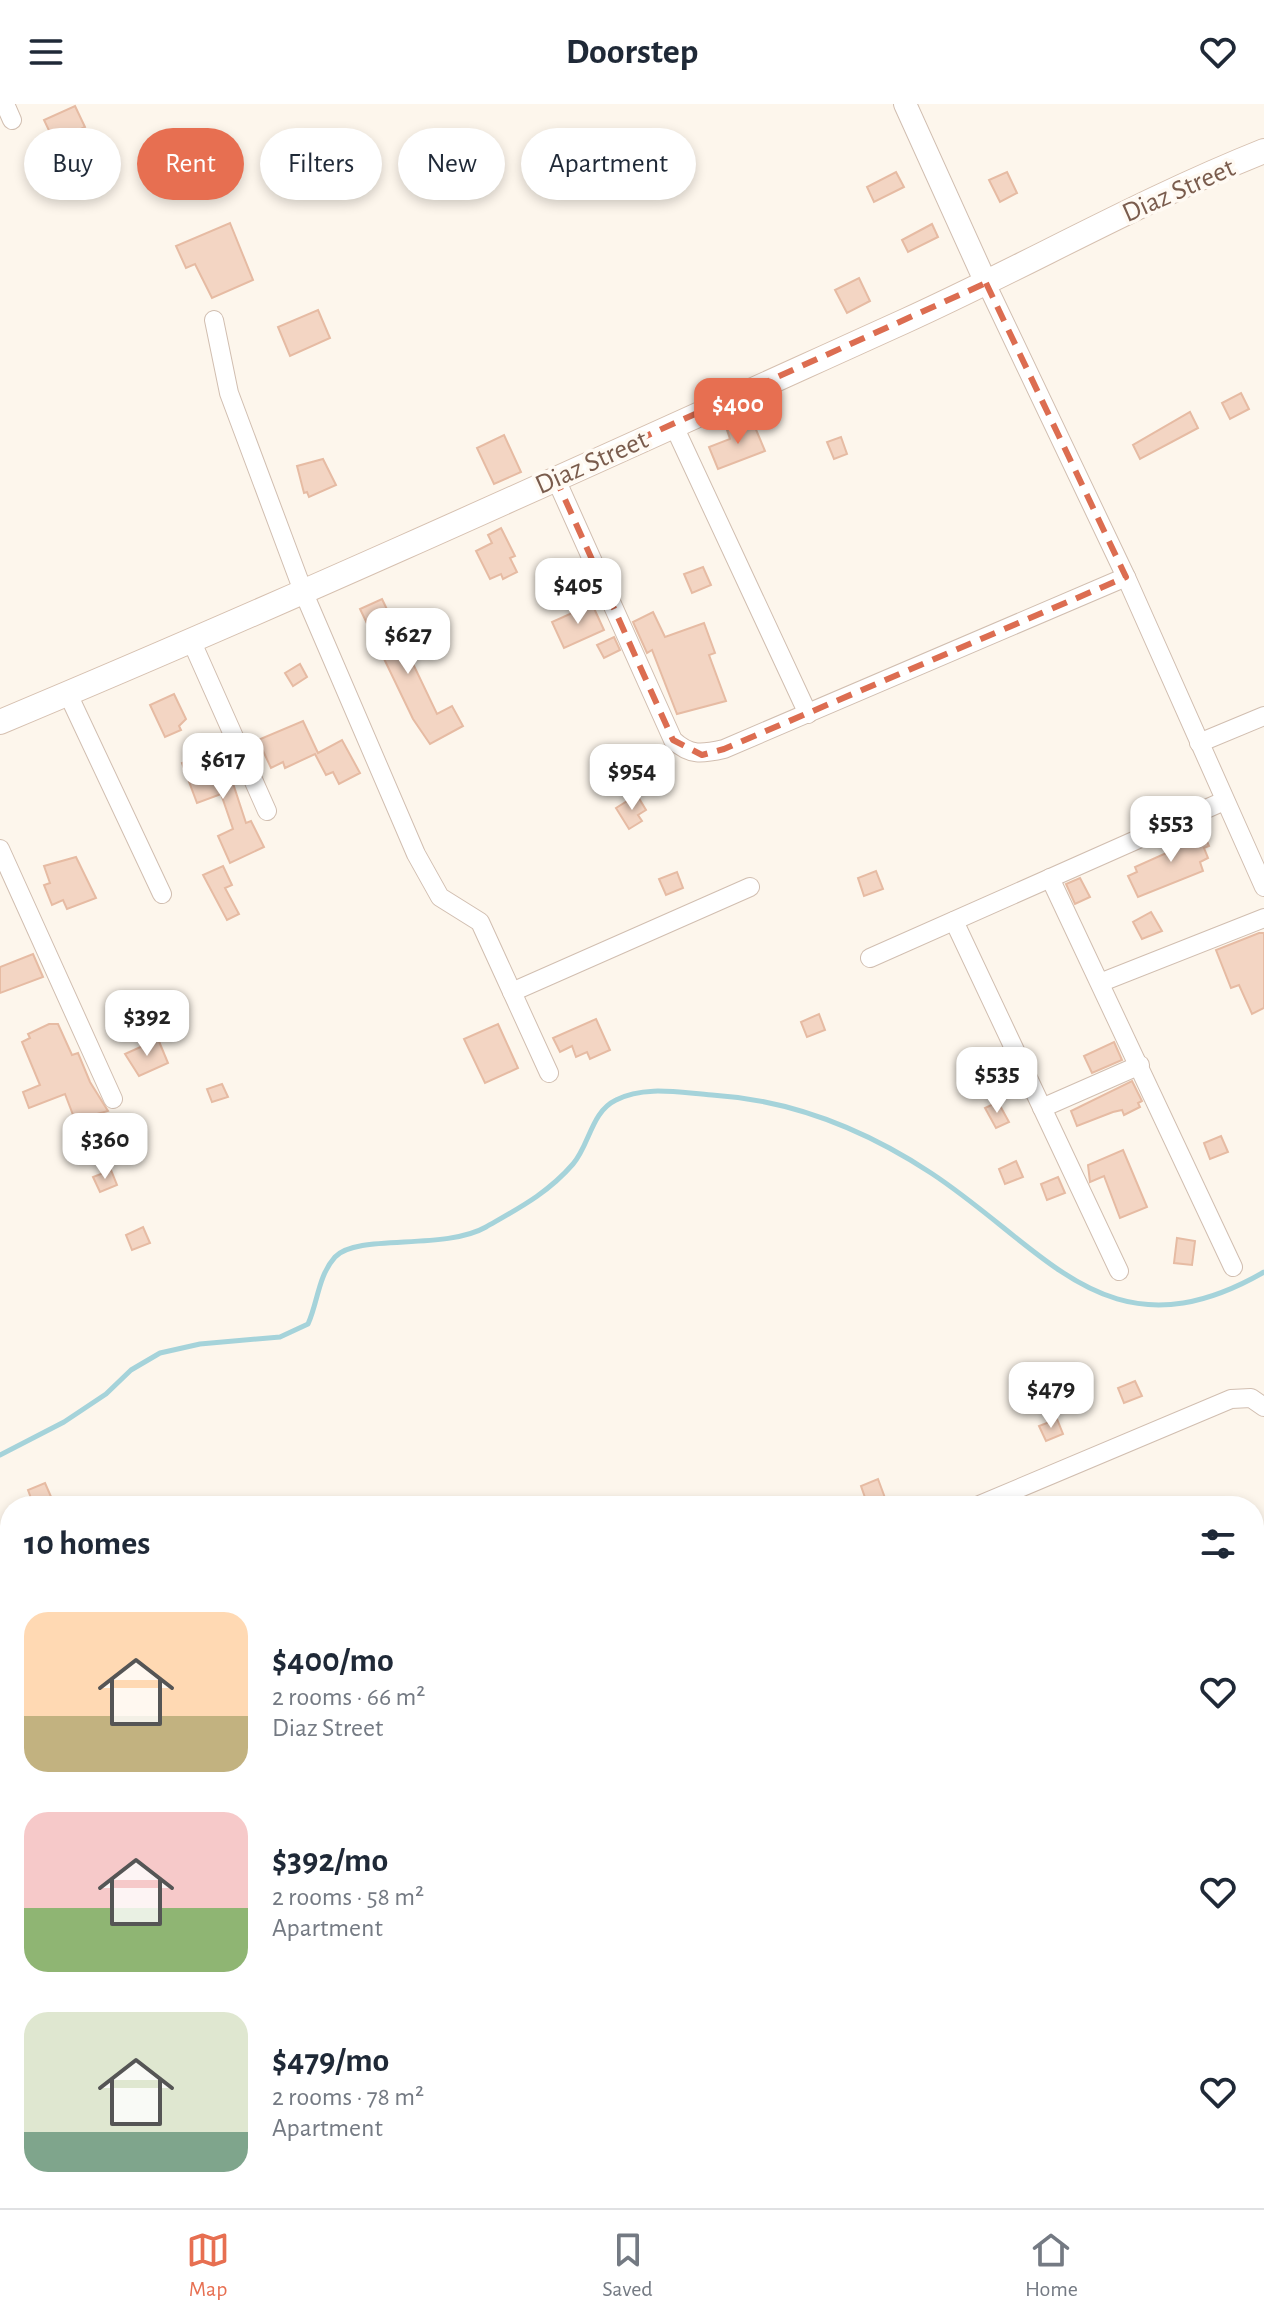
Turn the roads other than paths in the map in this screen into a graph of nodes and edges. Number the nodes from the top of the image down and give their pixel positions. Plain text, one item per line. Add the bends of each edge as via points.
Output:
1 (905, 104) edge
2 (1264, 151) edge
3 (986, 283) junction
4 (214, 320) dead end
5 (673, 424) junction
6 (555, 477) junction
7 (1126, 577) junction
8 (303, 591) junction
9 (191, 640) junction
10 (68, 694) junction
11 (808, 714) junction
12 (1264, 716) edge
13 (0, 722) edge
14 (1199, 743) junction
15 (1224, 801) junction
16 (267, 811) dead end
17 (0, 849) edge
18 (1050, 878) junction
19 (750, 887) dead end
20 (1264, 887) edge
21 (162, 894) dead end
22 (1264, 918) edge
23 (954, 921) junction
24 (870, 958) dead end
25 (1102, 982) junction
26 (512, 992) junction
27 (1140, 1065) junction
28 (549, 1073) dead end
29 (113, 1099) dead end
30 (1042, 1108) junction
31 (1233, 1267) dead end
32 (1119, 1271) dead end
33 (1264, 1407) edge
34 (1001, 1496) edge

1 - 3 street
2 - 3 main road, Diaz Street
3 - 5 main road, Diaz Street
3 - 7 street
4 - 8 street via 229,393
5 - 6 main road, Diaz Street
5 - 11 street
6 - 8 main road, Diaz Street
6 - 11 street via 673,740 685,751 702,755
7 - 11 street
7 - 14 street
8 - 9 main road, Diaz Street
8 - 26 street via 432,888 480,922
9 - 10 main road, Diaz Street
9 - 16 street
10 - 13 main road, Diaz Street
10 - 21 street
12 - 14 street
14 - 15 street
15 - 18 street
15 - 20 street
17 - 29 street
18 - 23 street
18 - 25 street
19 - 26 street
22 - 25 street
23 - 24 street
23 - 30 street
25 - 27 street
26 - 28 street
27 - 30 street
27 - 31 street
30 - 32 street
33 - 34 street via 1251,1398 1231,1399

